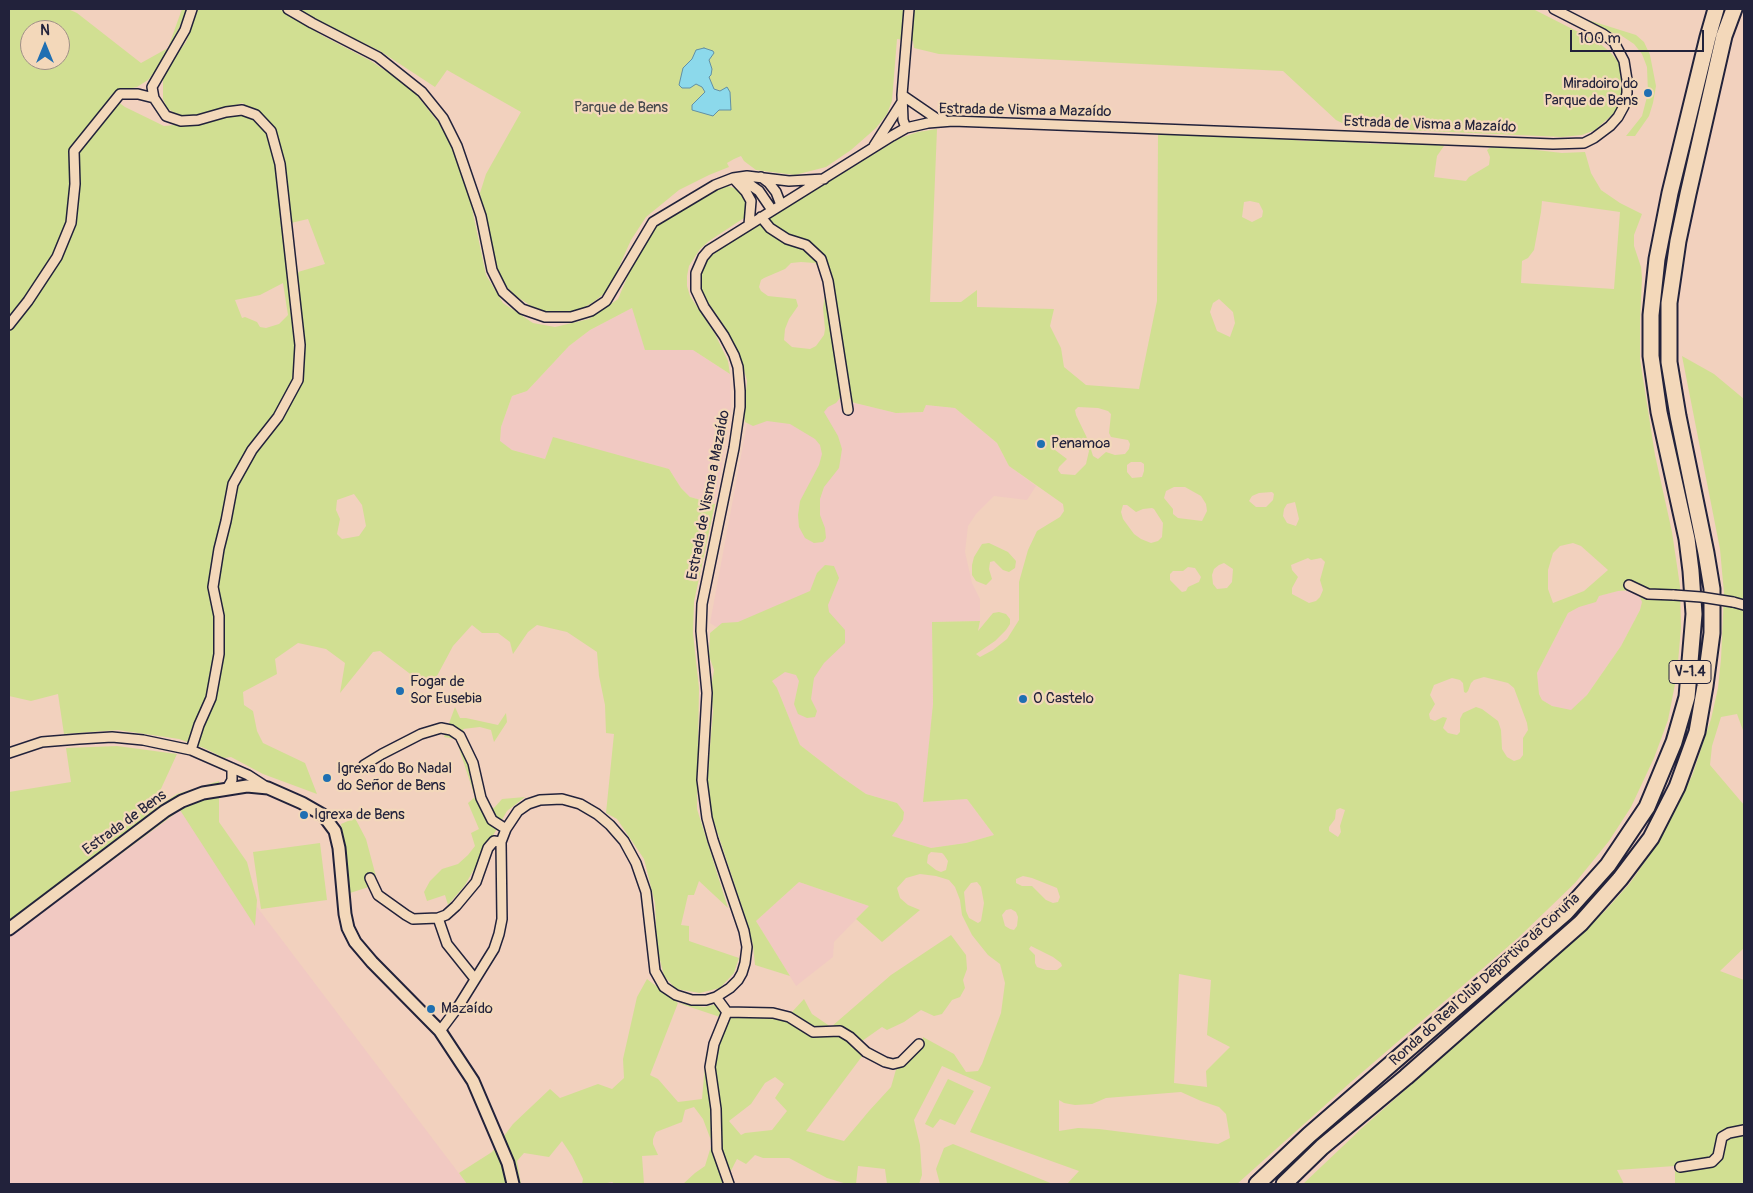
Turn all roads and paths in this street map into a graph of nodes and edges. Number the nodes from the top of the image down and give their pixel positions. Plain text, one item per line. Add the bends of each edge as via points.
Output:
1 (192, 9) edge
2 (288, 9) edge
3 (909, 9) edge
4 (1554, 9) edge
5 (1716, 9) edge
6 (1734, 9) edge
7 (154, 98) junction
8 (902, 98) junction
9 (953, 121) junction
10 (906, 128) junction
11 (873, 148) junction
12 (761, 177) junction
13 (733, 178) junction
14 (826, 179) junction
15 (781, 205) junction
16 (772, 210) junction
17 (761, 217) junction
18 (749, 225) junction
19 (9, 325) edge
20 (848, 410) dead end
21 (1630, 585) dead end
22 (1744, 605) edge
23 (191, 750) junction
24 (9, 753) edge
25 (364, 765) dead end
26 (232, 768) junction
27 (247, 780) junction
28 (227, 789) junction
29 (506, 829) junction
30 (501, 842) junction
31 (370, 878) dead end
32 (438, 918) junction
33 (9, 929) edge
34 (475, 979) junction
35 (716, 997) junction
36 (727, 1012) junction
37 (440, 1031) junction
38 (919, 1044) dead end
39 (1744, 1130) edge
40 (1680, 1167) dead end
41 (513, 1184) edge
42 (729, 1184) edge
43 (1257, 1184) edge
44 (1284, 1184) edge

1 - 7 street via 182,36 152,87
2 - 13 street via 378,57 422,92 444,118 481,216 492,270 503,292 522,309 545,317 571,317 591,311 606,301 652,222 714,185
3 - 8 street
4 - 9 street, Estrada de Visma a Mazaído via 1614,42 1624,61 1627,80 1624,106 1610,126 1584,143
5 - 43 highway, Ronda do Real Club Deportivo da Coruña / V-1.4 via 1670,193 1657,259 1651,315 1651,356 1687,539 1694,614 1687,697 1674,742 1647,807 1608,864 1566,912
6 - 44 highway, Ronda do Real Club Deportivo da Coruña / V-1.4 via 1724,36 1688,194 1669,303 1669,362 1712,590 1712,633 1697,732 1677,787 1651,838 1581,923 1322,1147
7 - 19 street via 120,94 74,151 71,223 57,257
7 - 23 street via 166,116 180,121 242,110 256,115 271,131 280,164 300,345 298,380 278,417 252,450 233,484 214,587 219,616 219,654 210,698
8 - 9 street via 937,119
8 - 10 street
8 - 11 street
9 - 10 street, Estrada de Visma a Mazaído
10 - 11 street, Estrada de Visma a Mazaído
11 - 14 street, Estrada de Visma a Mazaído
12 - 13 street
12 - 14 street via 789,181
12 - 15 street via 776,192
13 - 16 street via 759,192
13 - 18 street via 751,202
14 - 15 street, Estrada de Visma a Mazaído
15 - 16 street, Estrada de Visma a Mazaído
16 - 17 street, Estrada de Visma a Mazaído
17 - 18 street, Estrada de Visma a Mazaído
17 - 20 street via 770,228 787,239 806,245 821,259 828,282
18 - 35 street, Estrada de Visma a Mazaído via 709,250 695,280 698,296 734,355 740,391 734,448 701,618 707,693 702,758 704,800 713,840 747,947 738,980
21 - 22 street, bridge via 1648,594 1700,597
23 - 24 street via 112,737 42,742
23 - 26 street
25 - 29 street via 421,734 441,728 451,730 460,736 473,763 481,798 492,820
26 - 27 street
26 - 28 street via 232,780
27 - 28 street, Estrada de Bens
27 - 37 street, Estrada de Bens via 323,815 335,831 345,914 355,942
28 - 33 street, Estrada de Bens via 182,801 165,811
29 - 30 street
29 - 35 street via 518,811 540,800 562,799 597,814 624,841 642,878 655,971 664,986 676,995 692,1000
30 - 32 street via 494,841 488,848 476,882 456,906
30 - 34 street via 502,919 494,948
31 - 32 street via 378,895 406,915 413,919
32 - 34 street via 446,944
34 - 37 street
35 - 36 street
36 - 38 street via 773,1013 789,1017 813,1032 840,1031 866,1052 893,1064 901,1062
36 - 42 street via 714,1044 710,1067 717,1150
37 - 41 street, Estrada de Bens via 473,1082 508,1162
39 - 40 street via 1722,1137 1718,1156 1712,1162

